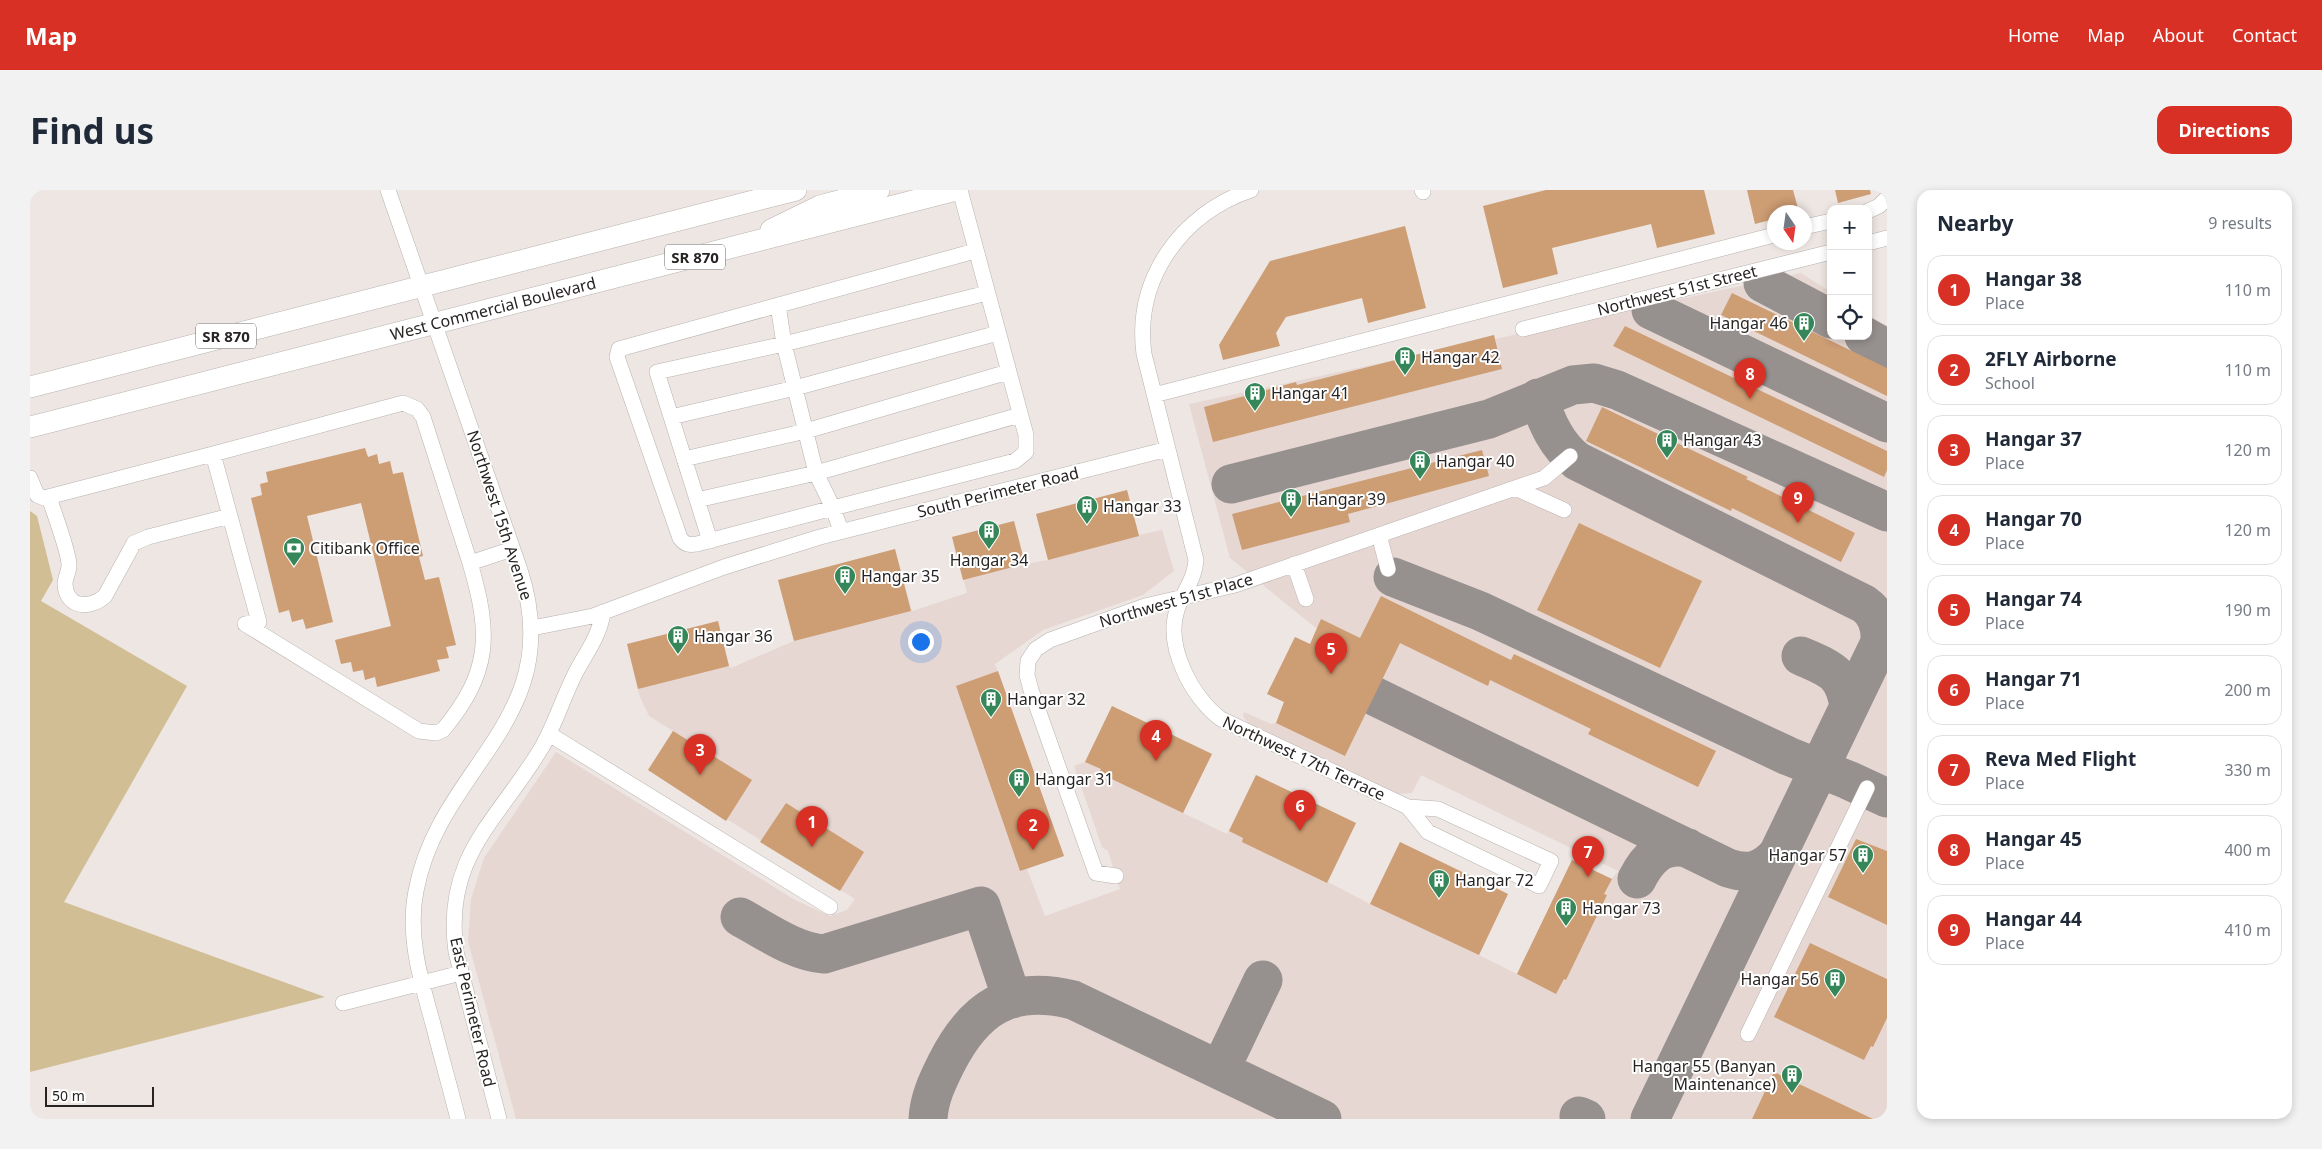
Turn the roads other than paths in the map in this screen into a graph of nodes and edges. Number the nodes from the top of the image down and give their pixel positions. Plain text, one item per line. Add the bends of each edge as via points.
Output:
1 (388, 190) edge
2 (796, 190) edge
3 (878, 190) edge
4 (956, 190) edge
5 (960, 190) edge
6 (1251, 190) edge
7 (739, 197) edge
8 (1887, 198) edge
9 (1872, 209) edge
10 (1827, 222) edge
11 (1812, 225) edge
12 (1767, 237) edge
13 (1887, 238) edge
14 (1872, 242) edge
15 (745, 244) junction
16 (975, 251) junction
17 (1827, 253) edge
18 (422, 286) junction
19 (987, 293) junction
20 (778, 305) junction
21 (435, 324) junction
22 (1523, 329) dead end
23 (998, 333) junction
24 (784, 344) junction
25 (1008, 372) junction
26 (33, 384) edge
27 (795, 388) junction
28 (1154, 395) junction
29 (1020, 415) junction
30 (672, 417) junction
31 (30, 427) edge
32 (806, 431) junction
33 (1168, 449) junction
34 (213, 454) junction
35 (1570, 456) dead end
36 (684, 459) junction
37 (816, 473) junction
38 (30, 478) edge
39 (1515, 488) junction
40 (49, 497) junction
41 (697, 500) junction
42 (833, 508) junction
43 (1564, 510) dead end
44 (230, 516) junction
45 (841, 531) junction
46 (1378, 535) junction
47 (710, 541) junction
48 (512, 548) junction
49 (470, 563) junction
50 (1294, 564) junction
51 (1388, 569) dead end
52 (1183, 597) junction
53 (1306, 600) dead end
54 (603, 612) junction
55 (532, 628) junction
56 (549, 734) junction
57 (1867, 788) dead end
58 (1408, 807) junction
59 (1116, 876) dead end
60 (830, 907) dead end
61 (461, 973) junction
62 (422, 983) junction
63 (343, 1003) dead end
64 (1748, 1034) dead end
65 (458, 1119) edge
66 (499, 1119) edge

1 - 18 street, Northwest 15th Avenue
2 - 7 highway, SR 870
3 - 15 highway via 813,209
4 - 15 highway, West Commercial Boulevard / SR 870
5 - 16 street
6 - 28 street via 1220,203 1191,224 1167,252 1156,272 1148,296 1142,334
7 - 18 highway, SR 870
8 - 9 street
10 - 11 street
12 - 28 street
13 - 14 street
15 - 21 highway, West Commercial Boulevard / SR 870
16 - 19 street
16 - 20 street
17 - 22 street, Northwest 51st Street
18 - 21 street, Northwest 15th Avenue
18 - 26 highway, SR 870
19 - 23 street
19 - 24 street
20 - 24 street
20 - 47 street via 623,347 618,352 617,357 680,538 689,545
21 - 31 highway, West Commercial Boulevard / SR 870
21 - 48 street, Northwest 15th Avenue
23 - 25 street
23 - 27 street
24 - 27 street
24 - 30 street via 657,372
25 - 29 street
25 - 32 street
27 - 30 street
27 - 32 street
28 - 33 street
29 - 37 street
29 - 42 street via 1027,445 1022,457
30 - 36 street
32 - 36 street
32 - 37 street
33 - 45 street, South Perimeter Road
33 - 52 street, Northwest 17th Terrace via 1196,560 1192,580
34 - 40 street
34 - 44 street
34 - 49 street via 403,403 411,404 423,417
35 - 39 street, Northwest 51st Place via 1544,478
36 - 41 street
37 - 41 street
37 - 42 street
38 - 40 street via 37,495
39 - 43 street
39 - 46 street, Northwest 51st Place
40 - 44 street via 69,565 65,584 68,594 80,605 87,606 98,603 105,596 134,543
41 - 47 street
42 - 45 street
42 - 47 street
44 - 49 street via 259,622 245,624 419,731 436,733 442,730 476,682 482,660 484,622
45 - 54 street, South Perimeter Road via 741,562
46 - 50 street, Northwest 51st Place
46 - 51 street
48 - 49 street
48 - 55 street, Northwest 15th Avenue via 528,598
50 - 52 street, Northwest 51st Place via 1235,585
50 - 53 street
52 - 58 street, Northwest 17th Terrace via 1174,624 1177,650 1195,690 1212,713 1239,729
52 - 59 street, Northwest 51st Place via 1145,606 1054,638 1036,649 1028,661 1031,690 1096,874
54 - 55 street, South Perimeter Road via 580,620
54 - 56 street, East Perimeter Road via 599,632 573,678
55 - 62 street, Northwest 15th Avenue via 530,658 517,701 502,730 440,825 419,876 413,929
56 - 60 street
56 - 61 street, East Perimeter Road via 478,838 463,869 454,916 454,939
57 - 64 street
58 - 58 street via 1428,832 1539,886 1551,861 1438,809
61 - 62 street
61 - 66 street, East Perimeter Road
62 - 63 street
62 - 65 street, Northwest 15th Avenue

